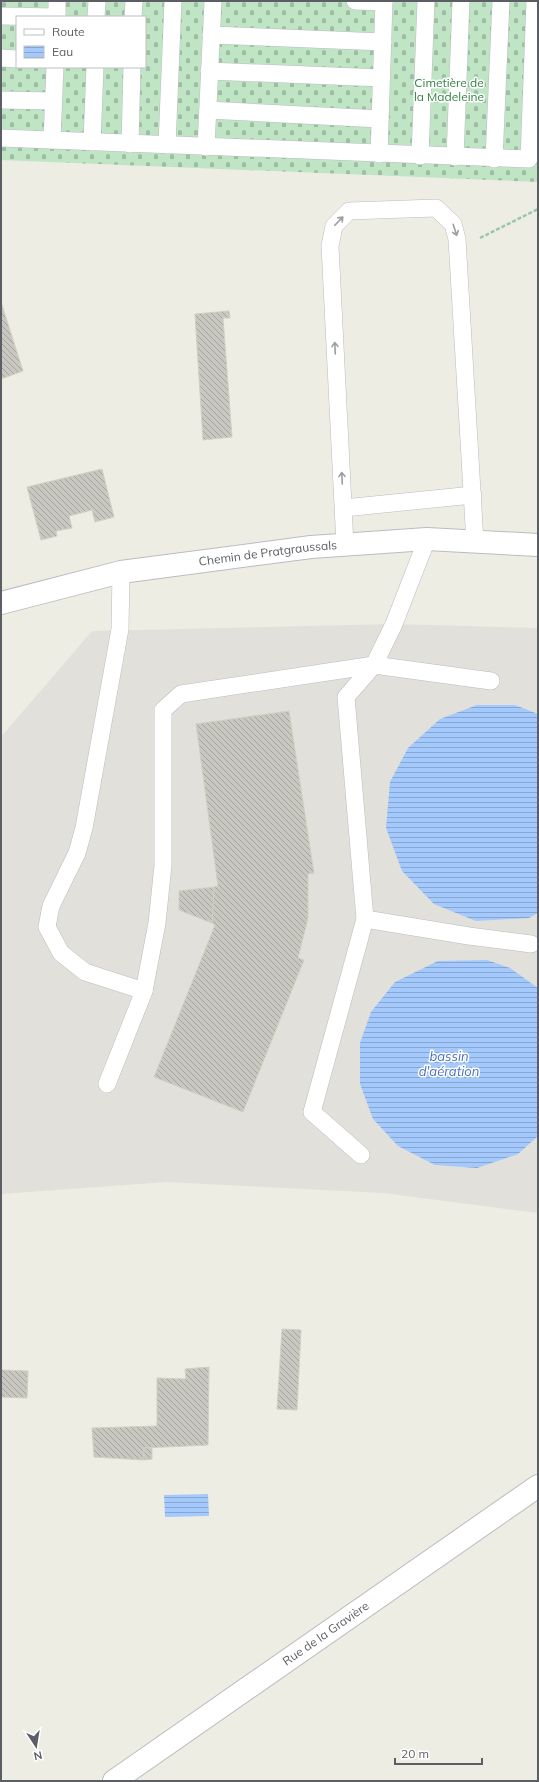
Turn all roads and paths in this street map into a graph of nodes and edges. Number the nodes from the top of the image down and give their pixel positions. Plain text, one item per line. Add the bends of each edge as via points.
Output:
1 (57, 1) edge
2 (97, 1) edge
3 (134, 1) edge
4 (173, 1) edge
5 (213, 1) edge
6 (355, 1) edge
7 (384, 1) edge
8 (426, 1) edge
9 (461, 1) edge
10 (501, 1) edge
11 (535, 1) edge
12 (1, 16) edge
13 (16, 16) edge
14 (57, 16) edge
15 (96, 16) edge
16 (133, 16) edge
17 (211, 35) junction
18 (383, 42) junction
19 (1, 58) edge
20 (16, 58) edge
21 (55, 68) edge
22 (95, 68) edge
23 (132, 68) edge
24 (209, 71) junction
25 (382, 78) junction
26 (1, 100) edge
27 (53, 101) junction
28 (208, 110) junction
29 (380, 119) junction
30 (1, 138) edge
31 (52, 140) junction
32 (92, 142) junction
33 (130, 144) junction
34 (167, 145) junction
35 (206, 147) junction
36 (379, 154) junction
37 (420, 156) junction
38 (455, 158) junction
39 (494, 159) junction
40 (538, 209) edge
41 (458, 248) junction
42 (473, 495) junction
43 (344, 508) junction
44 (427, 539) junction
45 (475, 542) junction
46 (346, 545) junction
47 (538, 546) edge
48 (121, 572) junction
49 (1, 603) edge
50 (374, 665) junction
51 (491, 681) dead end
52 (365, 919) junction
53 (536, 946) edge
54 (144, 991) junction
55 (107, 1084) dead end
56 (360, 1155) dead end
57 (538, 1486) edge
58 (114, 1781) edge

1 - 14 lane
2 - 15 lane
3 - 16 lane
4 - 34 lane
5 - 17 lane
6 - 7 lane
7 - 18 lane
8 - 37 lane
9 - 38 lane
10 - 39 lane
11 - 39 lane via 529,160
12 - 13 lane
17 - 18 lane
17 - 24 lane
18 - 25 lane
19 - 20 lane
21 - 27 lane
22 - 32 lane
23 - 33 lane
24 - 25 lane
24 - 28 lane
25 - 29 lane
26 - 27 lane
27 - 31 lane
28 - 29 lane
28 - 35 lane
29 - 36 lane
30 - 31 lane
31 - 32 lane
32 - 33 lane
33 - 34 lane
34 - 35 lane
35 - 36 lane
36 - 37 lane
37 - 38 lane
38 - 39 lane
40 - 41 path
41 - 42 lane
43 -> 41 lane via 330,246 334,226 349,211 436,208 453,224
42 - 43 lane
42 - 45 lane
43 - 46 lane
44 - 45 street, Chemin de Pratgraussals
44 - 46 street, Chemin de Pratgraussals
44 - 50 lane via 394,624
45 - 47 street, Chemin de Pratgraussals
46 - 48 street, Chemin de Pratgraussals via 311,547
48 - 49 street, Chemin de Pratgraussals
48 - 54 lane via 120,629 84,828 77,853 51,906 47,927 61,953 85,972
50 - 51 lane
50 - 52 lane via 346,697
50 - 54 lane via 181,694 163,710 163,865 157,923
52 - 53 lane
52 - 56 lane via 312,1112
54 - 55 lane
57 - 58 street, Rue de la Gravière

